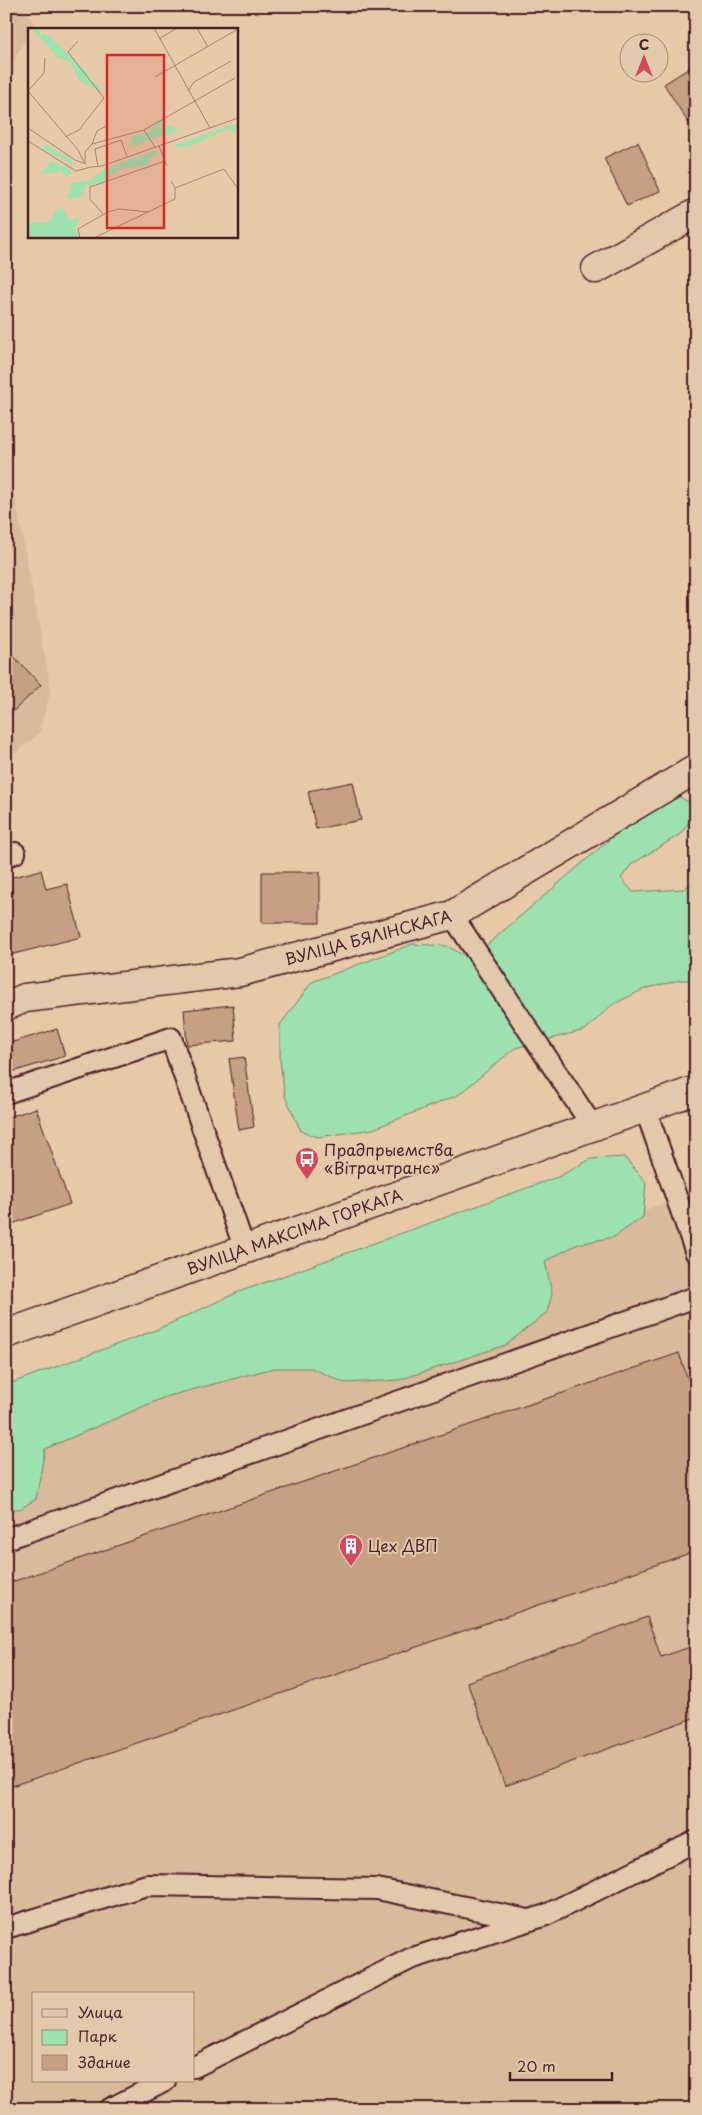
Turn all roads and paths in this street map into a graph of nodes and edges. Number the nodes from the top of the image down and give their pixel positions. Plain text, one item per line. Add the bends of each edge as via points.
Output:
1 (696, 213) edge
2 (596, 269) dead end
3 (696, 769) edge
4 (452, 915) junction
5 (6, 1006) edge
6 (696, 1090) edge
7 (6, 1093) edge
8 (645, 1108) junction
9 (594, 1127) junction
10 (245, 1250) junction
11 (696, 1253) edge
12 (696, 1298) edge
13 (6, 1334) edge
14 (6, 1539) edge
15 (696, 1841) edge
16 (530, 1921) junction
17 (6, 1928) edge
18 (195, 2066) edge
19 (163, 2082) edge
20 (110, 2109) edge

1 - 2 street
3 - 4 street, ВУЛІЦА БЯЛІНСКАГА
4 - 5 street, ВУЛІЦА БЯЛІНСКАГА via 240,972 25,998
4 - 9 lane
6 - 8 street, ВУЛІЦА МАКСІМА ГОРКАГА
7 - 10 lane via 171,1038
8 - 9 street, ВУЛІЦА МАКСІМА ГОРКАГА
8 - 11 lane
9 - 10 street, ВУЛІЦА МАКСІМА ГОРКАГА
10 - 13 street, ВУЛІЦА МАКСІМА ГОРКАГА
12 - 14 lane
15 - 16 lane
16 - 17 lane via 377,1889 147,1884
16 - 18 lane via 410,1959
19 - 20 lane

